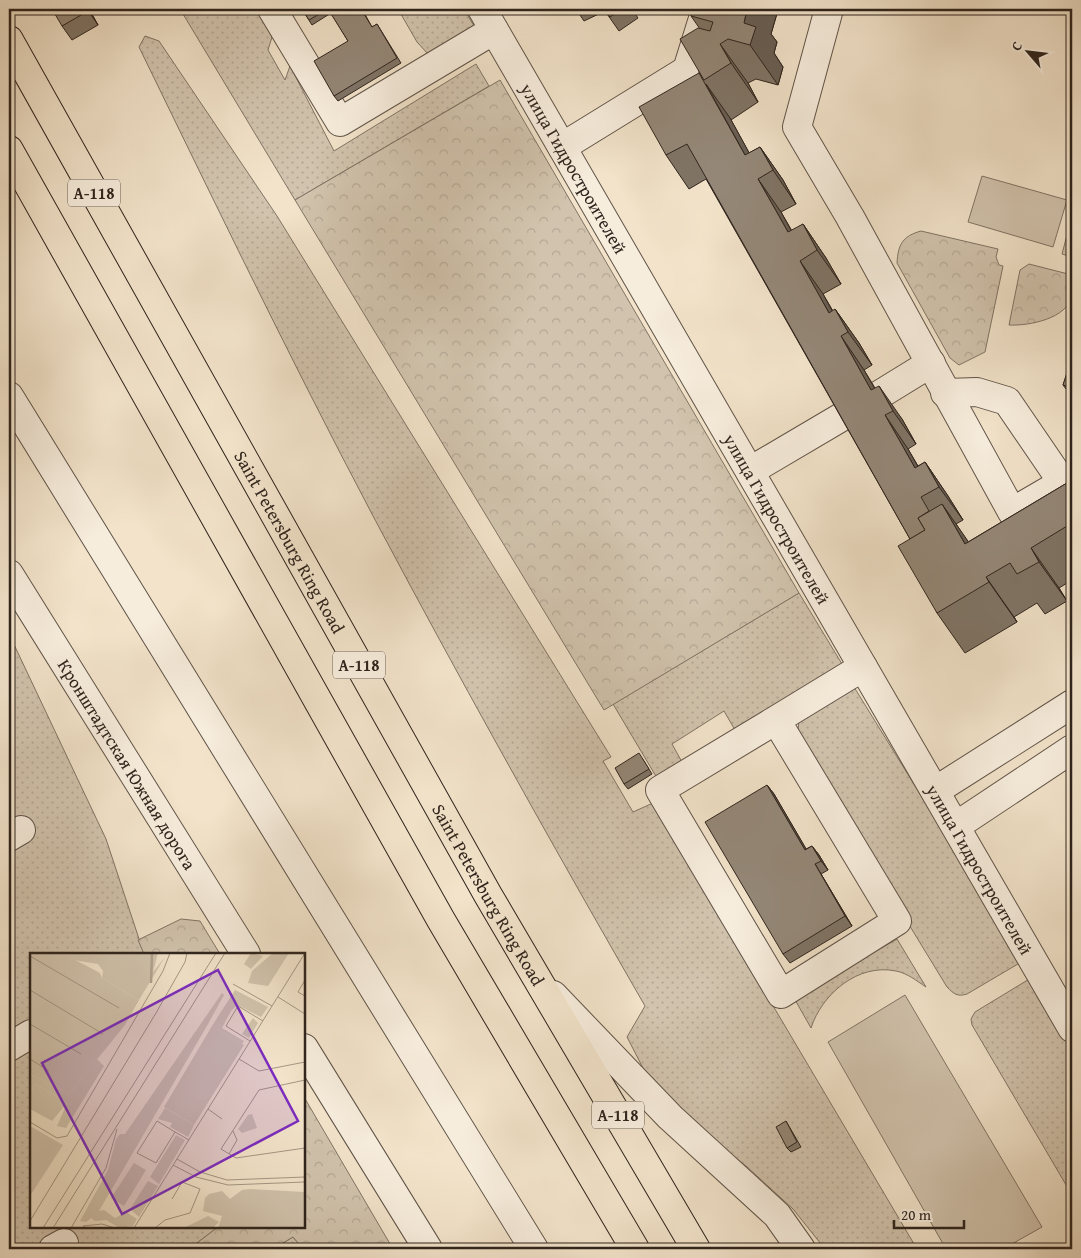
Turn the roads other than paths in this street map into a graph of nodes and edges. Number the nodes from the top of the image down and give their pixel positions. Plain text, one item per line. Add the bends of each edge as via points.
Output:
1 (272, 9) edge
2 (706, 9) edge
3 (829, 9) edge
4 (488, 19) edge
5 (9, 40) edge
6 (562, 147) junction
7 (9, 150) edge
8 (931, 363) junction
9 (945, 393) junction
10 (879, 395) edge
11 (9, 396) edge
12 (845, 415) edge
13 (750, 471) junction
14 (1067, 480) edge
15 (9, 574) edge
16 (863, 667) junction
17 (1072, 704) edge
18 (776, 720) junction
19 (1072, 749) edge
20 (935, 791) junction
21 (956, 826) junction
22 (245, 953) edge
23 (540, 981) junction
24 (1072, 1028) edge
25 (30, 1035) edge
26 (9, 1047) edge
27 (305, 1050) edge
28 (428, 1249) edge
29 (534, 1249) edge
30 (635, 1249) edge
31 (696, 1249) edge
32 (802, 1249) edge

1 - 4 street via 340,122
2 - 6 street via 687,70
3 - 8 street via 797,127
4 - 6 street, улица Гидростроителей
5 - 23 highway, Saint Petersburg Ring Road / А-118 via 483,886
6 - 13 street, улица Гидростроителей
7 - 30 highway, А-118 via 441,920
8 - 9 street
8 - 10 street
9 - 14 street via 977,392 1007,401
9 - 14 street via 1012,512
11 - 29 street
12 - 13 street
13 - 16 street, улица Гидростроителей
15 - 22 street, Кронштадтская Южная дорога
16 - 18 street
16 - 20 street, улица Гидростроителей
17 - 20 street
18 - 18 street via 897,921 781,994 660,790
19 - 21 street
20 - 21 street, улица Гидростроителей
21 - 24 street, улица Гидростроителей
23 - 31 highway, Saint Petersburg Ring Road / А-118
23 - 32 street via 670,1117 777,1215
25 - 26 street
27 - 28 street

